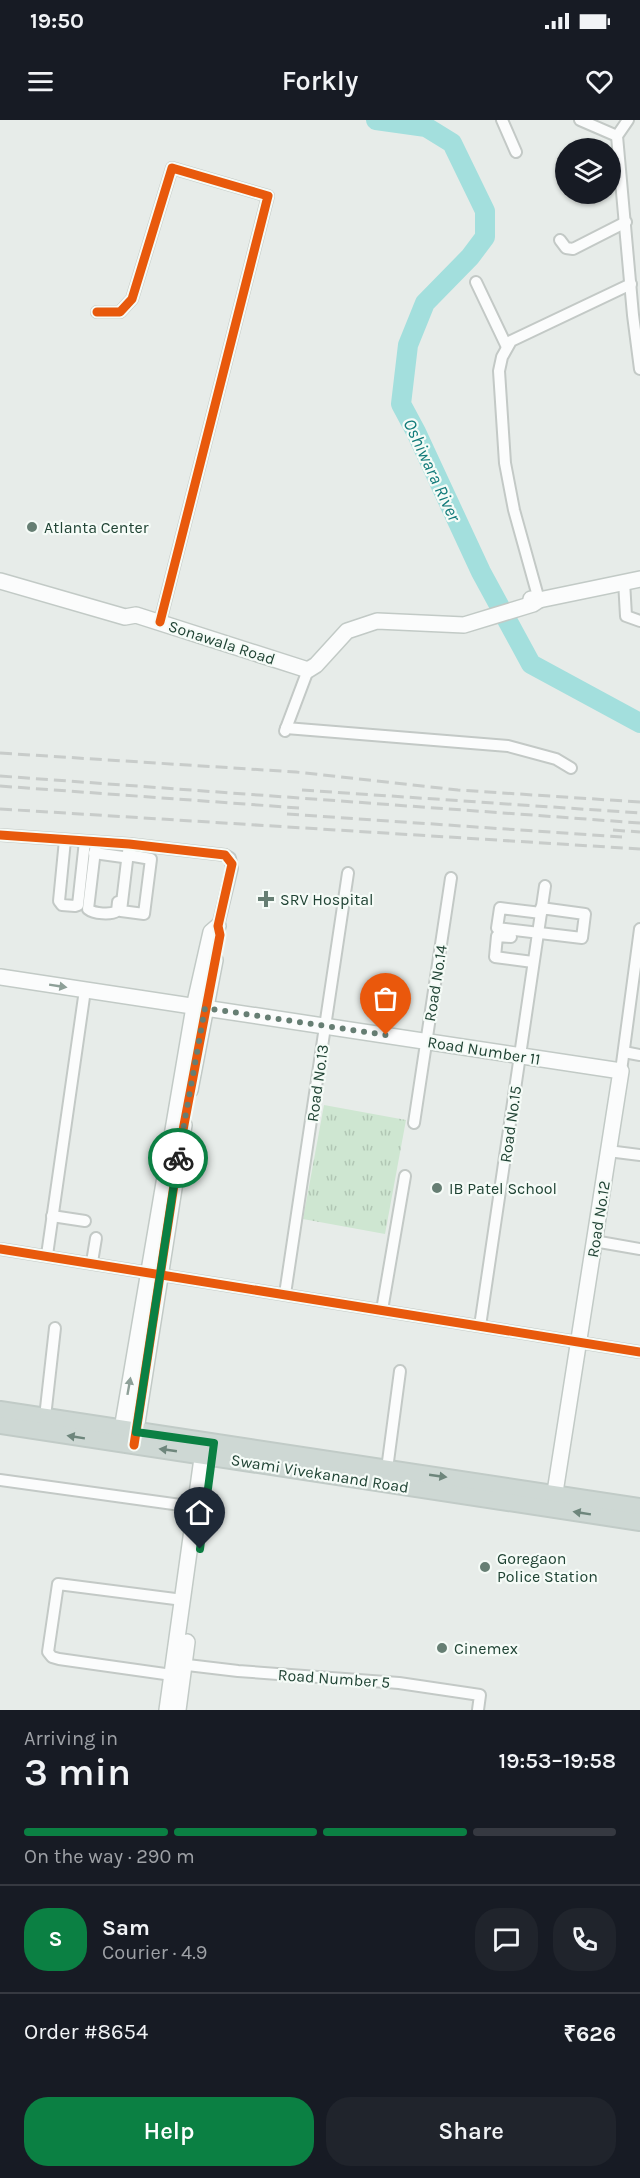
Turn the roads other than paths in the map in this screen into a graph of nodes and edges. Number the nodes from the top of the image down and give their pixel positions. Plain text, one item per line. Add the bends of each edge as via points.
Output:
1 (502, 120) edge
2 (580, 120) edge
3 (628, 120) edge
4 (617, 136) junction
5 (516, 152) dead end
6 (626, 222) junction
7 (560, 240) dead end
8 (476, 282) dead end
9 (631, 284) junction
10 (97, 312) dead end
11 (507, 347) junction
12 (640, 369) edge
13 (0, 573) edge
14 (640, 579) edge
15 (0, 581) edge
16 (624, 581) junction
17 (534, 601) junction
18 (136, 615) junction
19 (640, 621) edge
20 (160, 622) junction
21 (308, 670) junction
22 (571, 768) dead end
23 (0, 834) edge
24 (65, 840) junction
25 (92, 846) junction
26 (126, 850) junction
27 (149, 852) junction
28 (63, 858) junction
29 (83, 859) junction
30 (348, 873) dead end
31 (451, 878) dead end
32 (545, 886) dead end
33 (542, 910) junction
34 (218, 926) joint
35 (640, 929) edge
36 (537, 936) junction
37 (531, 962) junction
38 (0, 978) edge
39 (636, 981) edge
40 (86, 990) junction
41 (200, 1007) junction
42 (325, 1026) junction
43 (426, 1041) junction
44 (624, 1052) junction
45 (520, 1055) junction
46 (640, 1055) edge
47 (621, 1071) junction
48 (414, 1123) dead end
49 (175, 1145) junction
50 (608, 1151) junction
51 (640, 1155) edge
52 (405, 1176) dead end
53 (52, 1216) junction
54 (85, 1221) dead end
55 (96, 1238) dead end
56 (594, 1241) junction
57 (0, 1249) edge
58 (640, 1249) edge
59 (47, 1255) junction
60 (92, 1262) junction
61 (155, 1273) junction
62 (285, 1294) junction
63 (382, 1310) junction
64 (480, 1326) junction
65 (56, 1328) dead end
66 (578, 1342) junction
67 (640, 1352) edge
68 (399, 1371) dead end
69 (0, 1410) edge
70 (45, 1417) junction
71 (0, 1425) edge
72 (128, 1438) junction
73 (208, 1449) junction
74 (387, 1468) junction
75 (0, 1480) edge
76 (554, 1501) junction
77 (195, 1507) junction
78 (640, 1507) edge
79 (640, 1522) edge
80 (183, 1600) junction
81 (177, 1668) junction
82 (167, 1710) edge
83 (178, 1710) edge
84 (478, 1710) edge

1 - 5 street
2 - 4 street
3 - 4 street
4 - 6 street
6 - 7 street via 573,249 566,248
6 - 9 street
8 - 11 street
9 - 11 street via 538,327
9 - 12 street
10 - 20 street via 120,312 132,298 172,168 268,196
11 - 17 street via 499,371 505,463
13 - 18 street, Sonawala Road via 128,607
14 - 16 street
15 - 18 street, Sonawala Road via 125,617
16 - 17 street
16 - 19 street via 626,616
17 - 21 street via 462,622 377,621 347,631
18 - 20 street, Sonawala Road
20 - 21 street, Sonawala Road
21 - 22 street via 286,730 508,746 556,759
23 - 24 street
24 - 25 street
24 - 28 street
25 - 26 street
25 - 26 street via 88,906 92,912 117,912
25 - 29 street
26 - 27 street
26 - 27 street via 122,911 144,914
27 - 34 street via 225,855 232,864
28 - 29 street
28 - 29 street via 59,903 75,906
30 - 42 street, Road No.13
31 - 43 street, Road No.14
32 - 33 street, Road No.15
33 - 36 street, Road No.15
33 - 36 street via 499,909 497,928
33 - 36 street via 585,916 580,938
34 - 41 street via 211,932
35 - 39 street, Road No.12
36 - 37 street, Road No.15
36 - 37 street via 496,938 496,957
37 - 45 street, Road No.15
38 -> 40 street, Road Number 11
39 - 44 street, Road No.12
40 - 41 street, Road Number 11
40 - 53 street
41 - 42 street, Road Number 11
41 - 49 street
41 - 49 street via 191,1085
42 - 43 street, Road Number 11
42 - 62 street, Road No.13
43 - 45 street, Road Number 11
43 - 48 street, Road No.14
44 - 46 street
44 - 47 street, Road No.12
45 - 47 street, Road Number 11
45 - 64 street, Road No.15
47 - 50 street, Road No.12
49 - 61 street
50 - 51 street
50 - 56 street, Road No.12
52 - 63 street
53 - 54 street
53 - 59 street
55 - 60 street
56 - 58 street
56 - 66 street, Road No.12
57 - 59 street
59 - 60 street
60 - 61 street
61 - 62 street
61 - 72 street
62 - 63 street
63 - 64 street
64 - 66 street
65 - 70 street
66 - 67 street
66 - 76 street, Road No.12
68 - 74 street
69 - 70 main road, Swami Vivekanand Road
70 - 72 main road, Swami Vivekanand Road
72 -> 71 main road, Swami Vivekanand Road
72 - 73 main road, Swami Vivekanand Road
73 - 74 main road, Swami Vivekanand Road
73 - 76 main road, Swami Vivekanand Road
73 - 77 street
73 - 81 street
74 -> 76 main road, Swami Vivekanand Road
75 - 77 street
76 - 78 main road, Swami Vivekanand Road
79 -> 76 main road, Swami Vivekanand Road
77 - 80 street
80 - 81 street
80 - 81 street via 58,1584 48,1652 59,1659
81 - 82 street
81 - 83 street
81 - 84 street, Road Number 5 via 399,1683 480,1695

